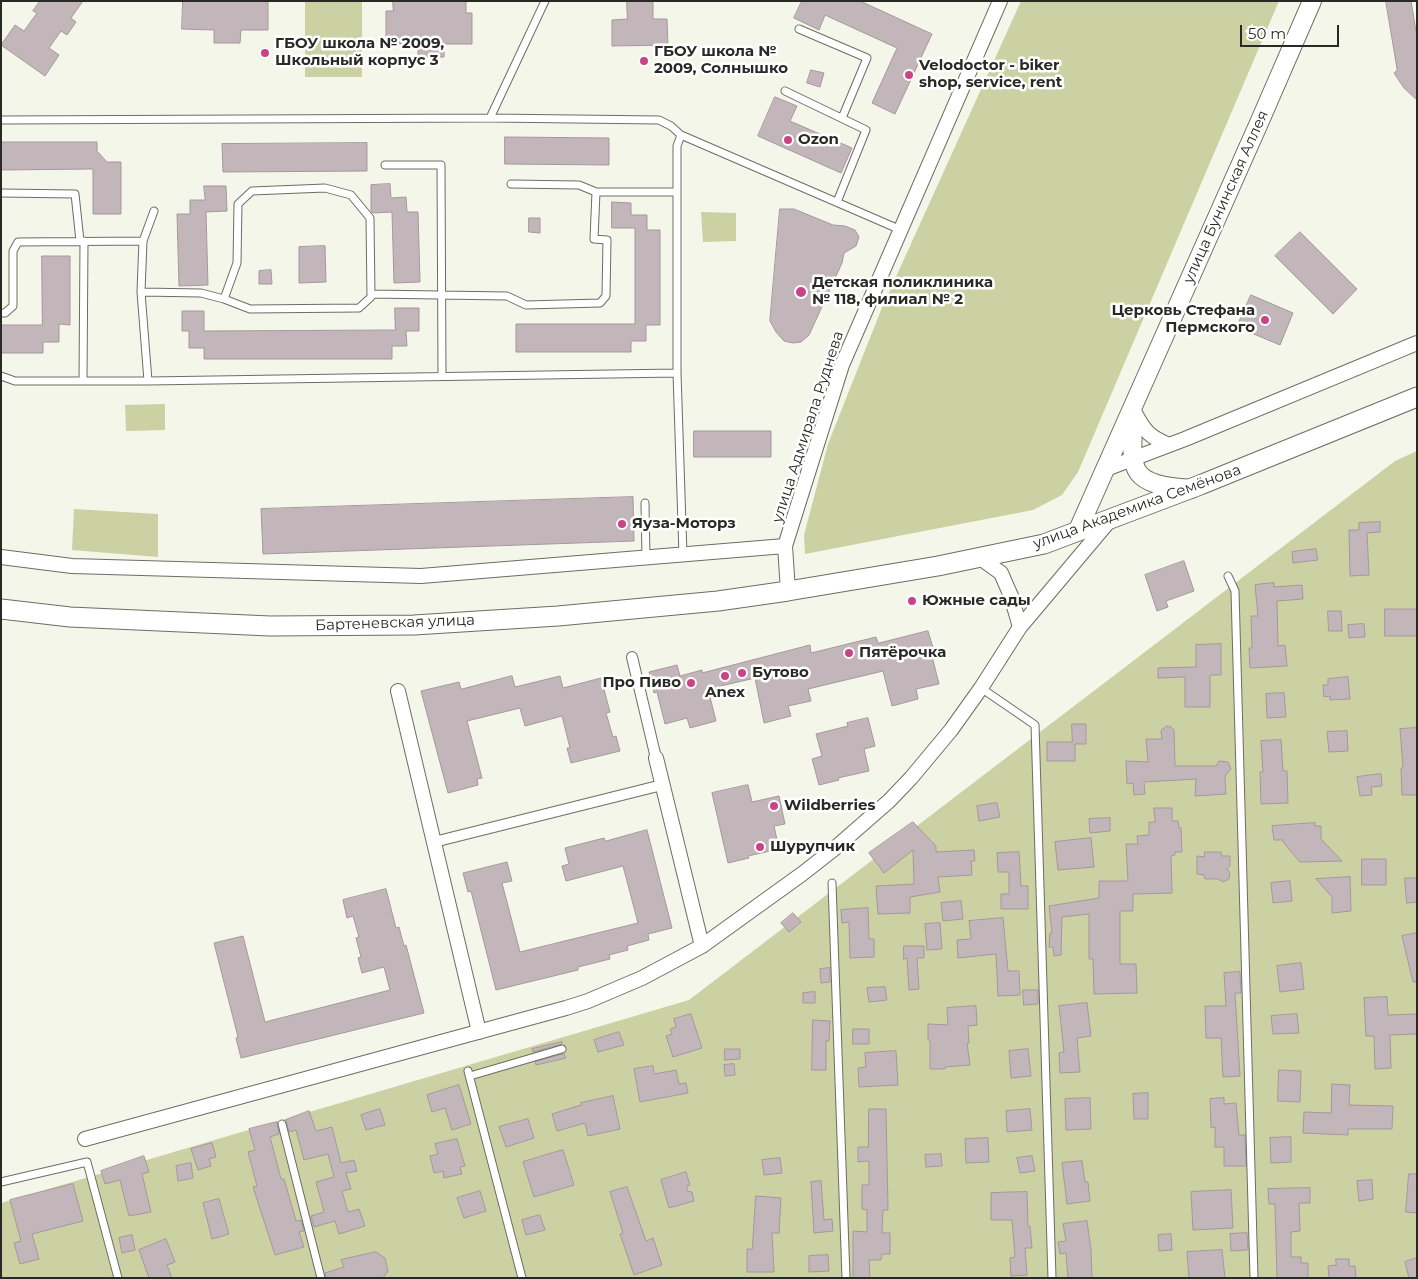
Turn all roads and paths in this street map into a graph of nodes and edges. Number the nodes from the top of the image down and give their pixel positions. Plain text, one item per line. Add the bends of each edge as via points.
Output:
1 (545, 1) edge
2 (1000, 1) edge
3 (1312, 1) edge
4 (799, 29) dead end
5 (785, 90) dead end
6 (490, 118) junction
7 (842, 118) junction
8 (1, 120) edge
9 (681, 135) junction
10 (385, 165) dead end
11 (511, 184) dead end
12 (596, 192) junction
13 (677, 192) junction
14 (1, 193) edge
15 (837, 202) junction
16 (154, 211) dead end
17 (901, 230) junction
18 (82, 241) junction
19 (143, 241) junction
20 (141, 292) junction
21 (371, 294) junction
22 (442, 295) junction
23 (224, 298) junction
24 (1, 313) edge
25 (1417, 342) edge
26 (676, 373) junction
27 (1, 376) edge
28 (442, 376) junction
29 (83, 381) junction
30 (148, 381) junction
31 (1417, 397) edge
32 (1135, 407) junction
33 (1169, 445) junction
34 (1134, 458) junction
35 (1106, 469) junction
36 (1191, 489) junction
37 (644, 503) dead end
38 (1112, 518) junction
39 (1078, 530) junction
40 (786, 546) junction
41 (684, 555) junction
42 (1, 557) edge
43 (979, 557) junction
44 (646, 558) junction
45 (1228, 576) dead end
46 (788, 591) junction
47 (1, 609) edge
48 (1020, 627) junction
49 (632, 658) dead end
50 (981, 688) junction
51 (398, 691) dead end
52 (656, 758) joint
53 (662, 784) junction
54 (434, 842) junction
55 (832, 883) dead end
56 (702, 946) junction
57 (479, 1032) junction
58 (562, 1049) dead end
59 (282, 1124) dead end
60 (84, 1139) dead end
61 (1, 1182) edge
62 (118, 1278) edge
63 (321, 1278) edge
64 (522, 1278) edge
65 (846, 1278) edge
66 (1052, 1278) edge
67 (1254, 1278) edge

1 - 6 lane
2 - 17 street, улица Адмирала Руднева
3 - 32 street, улица Бунинская Аллея
4 - 7 lane via 867,58
5 - 7 lane
6 - 8 lane
6 - 9 lane via 659,120
7 - 15 lane via 866,130
9 - 13 lane via 677,146
9 - 15 lane
10 - 22 lane via 441,166
11 - 12 lane via 579,186
12 - 13 lane
12 - 22 lane via 594,239 607,240 606,296 600,303 526,305 507,296
13 - 26 lane
14 - 18 lane via 75,194
15 - 17 lane
16 - 19 lane
17 - 40 street, улица Адмирала Руднева via 842,365
18 - 19 lane
18 - 24 lane via 18,242 13,251 13,306
18 - 29 lane
19 - 20 lane
20 - 23 lane via 201,293
20 - 30 lane
21 - 22 lane
21 - 23 lane via 359,308 250,309
21 - 23 lane via 370,218 351,195 325,188 252,191 238,204 237,263
22 - 28 lane
25 - 33 street
26 - 28 lane
26 - 41 lane
27 - 29 lane via 14,381
28 - 30 lane
29 - 30 lane
31 - 36 main road, улица Академика Семёнова
32 - 33 street via 1144,430 1154,439
32 - 34 street
32 - 35 street, улица Бунинская Аллея
33 - 34 street
34 - 35 street
34 - 36 street via 1141,477 1151,483
35 - 39 street, улица Бунинская Аллея
36 - 38 main road, улица Академика Семёнова
37 - 44 lane
38 - 39 main road, улица Академика Семёнова
38 - 48 street
39 - 43 main road, улица Академика Семёнова via 1044,544
40 - 41 street
40 - 46 street, улица Адмирала Руднева
41 - 44 street
42 - 44 street via 72,566 421,576
43 - 46 main road, улица Академика Семёнова
43 - 48 street via 1002,573
45 - 67 lane via 1235,591
46 - 47 main road, Бартеневская улица via 558,616 414,625 270,626 70,617
48 - 50 street
49 - 52 street
50 - 56 street via 934,751 889,801 802,874
50 - 66 lane via 1035,725
51 - 54 street
52 - 53 street
53 - 54 street
53 - 56 street
54 - 57 street
55 - 65 lane
56 - 57 street via 642,978 588,1001
57 - 60 street
58 - 64 lane via 469,1073
59 - 63 lane
61 - 62 lane via 87,1162

